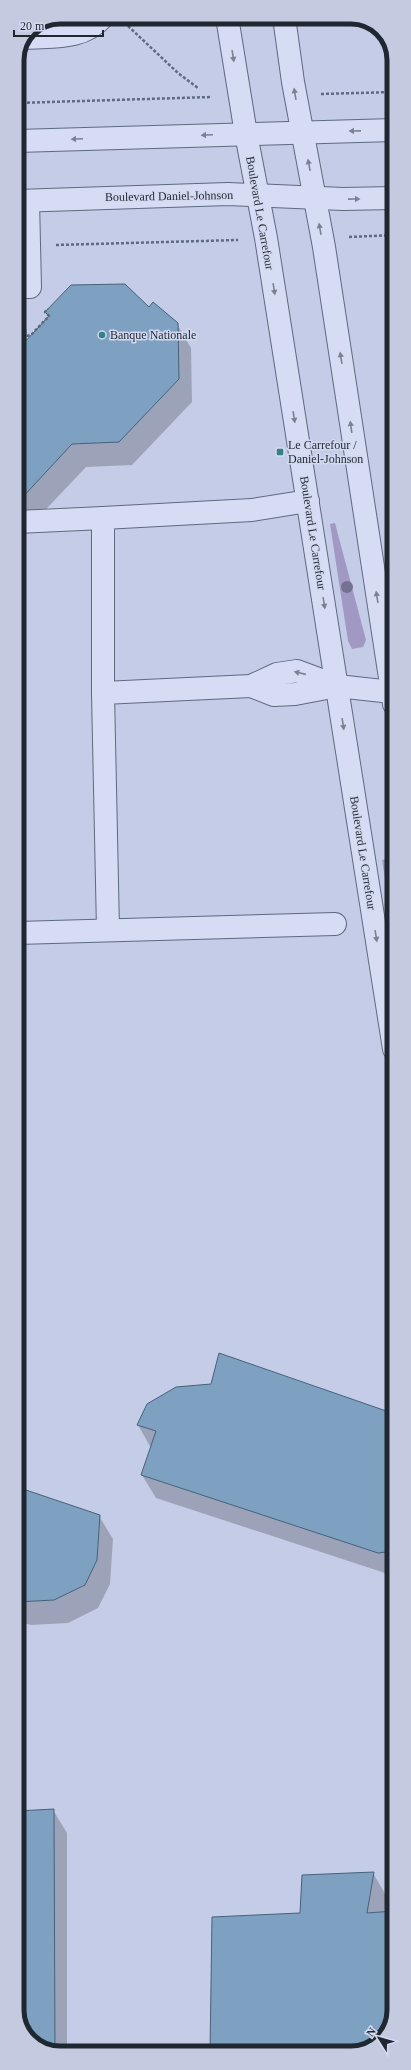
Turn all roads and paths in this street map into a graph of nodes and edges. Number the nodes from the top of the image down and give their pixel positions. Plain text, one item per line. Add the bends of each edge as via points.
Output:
1 (95, 24) edge
2 (126, 24) edge
3 (227, 24) edge
4 (285, 24) edge
5 (32, 38) edge
6 (198, 88) dead end
7 (387, 92) edge
8 (362, 93) dead end
9 (193, 98) dead end
10 (24, 103) edge
11 (387, 130) edge
12 (302, 132) junction
13 (246, 134) junction
14 (24, 141) edge
15 (258, 195) junction
16 (315, 198) junction
17 (387, 198) edge
18 (24, 201) edge
19 (24, 222) edge
20 (387, 235) edge
21 (378, 236) dead end
22 (226, 240) dead end
23 (49, 245) dead end
24 (24, 287) edge
25 (308, 501) junction
26 (104, 518) junction
27 (24, 522) edge
28 (387, 660) edge
29 (337, 686) junction
30 (103, 694) junction
31 (387, 697) edge
32 (335, 924) dead end
33 (108, 930) junction
34 (24, 933) edge
35 (387, 1005) edge

1 - 5 street via 89,30 76,35
2 - 6 path via 178,73
3 -> 13 street, Boulevard Le Carrefour
12 -> 4 street
7 - 8 path
9 - 10 path
11 -> 12 street
12 - 13 street
16 -> 12 street
13 -> 14 street
13 - 15 street, Boulevard Le Carrefour
15 - 16 street, Boulevard Daniel-Johnson
15 - 18 street, Boulevard Daniel-Johnson via 202,194
15 -> 25 street, Boulevard Le Carrefour
16 -> 17 street, Boulevard Daniel-Johnson
28 -> 16 street
19 - 24 street via 30,287
20 - 21 path
22 - 23 path
25 - 26 street via 252,510
25 -> 29 street, Boulevard Le Carrefour
26 - 27 street
26 - 30 street
29 - 30 street via 297,671 277,674 251,686
29 - 31 street
29 -> 35 street, Boulevard Le Carrefour
30 - 33 street
32 - 33 street
33 - 34 street

